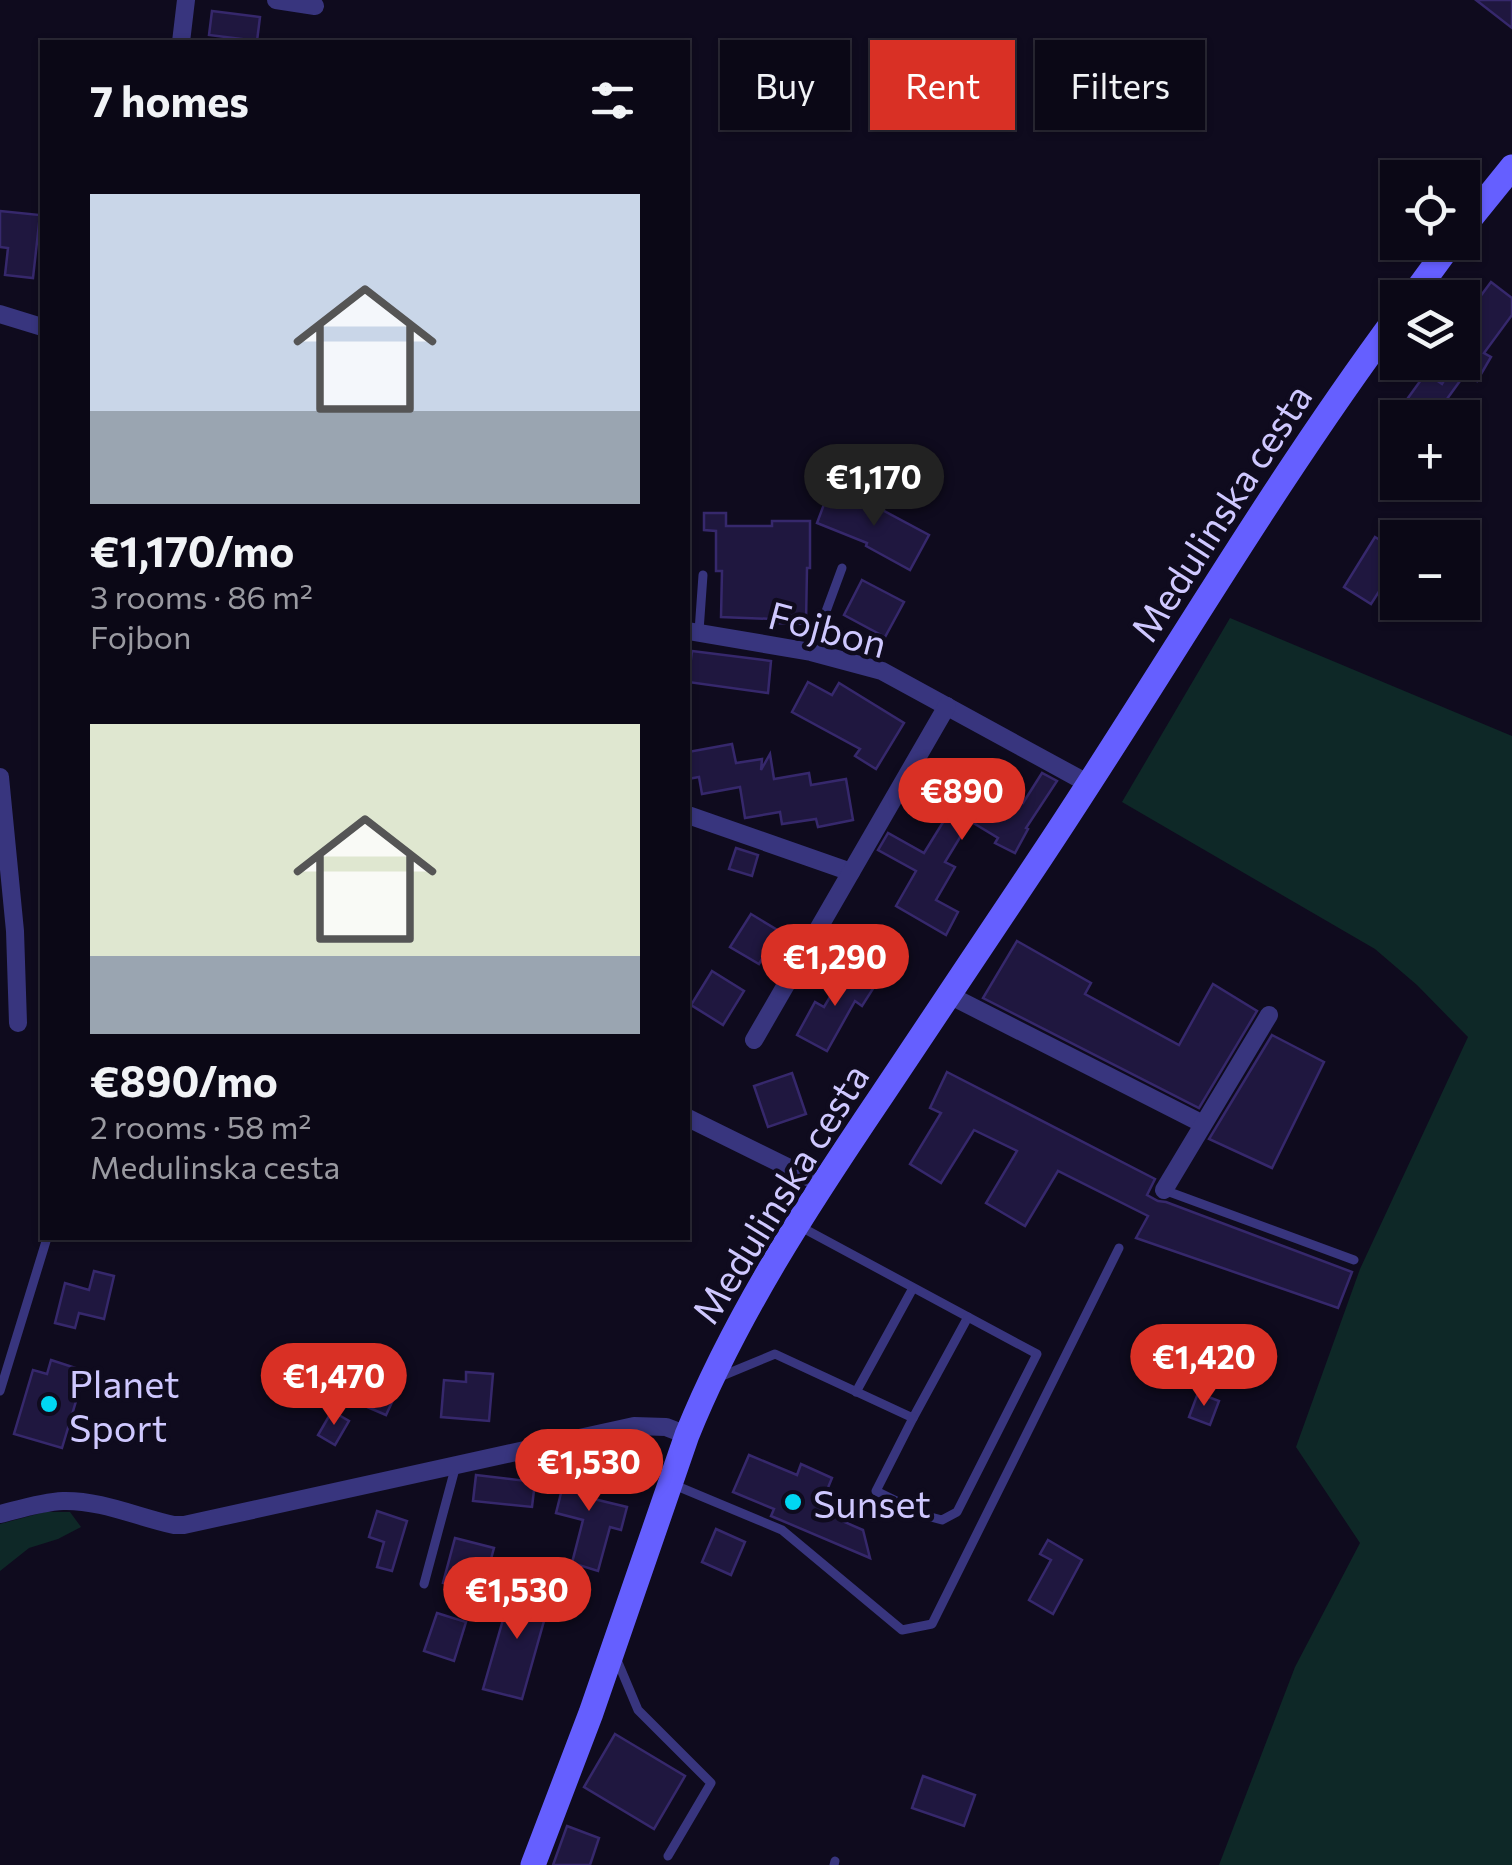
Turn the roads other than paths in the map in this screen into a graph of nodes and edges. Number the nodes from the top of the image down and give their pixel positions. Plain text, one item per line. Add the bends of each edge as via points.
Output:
1 (186, 0) edge
2 (276, 0) edge
3 (315, 6) dead end
4 (181, 40) edge
5 (1509, 181) edge
6 (1480, 211) edge
7 (0, 314) edge
8 (40, 325) edge
9 (1380, 340) edge
10 (842, 568) dead end
11 (703, 576) dead end
12 (693, 631) edge
13 (811, 652) junction
14 (946, 706) junction
15 (0, 778) edge
16 (1089, 784) junction
17 (690, 816) edge
18 (850, 872) junction
19 (949, 995) junction
20 (1269, 1015) dead end
21 (18, 1022) dead end
22 (754, 1040) dead end
23 (690, 1119) edge
24 (1203, 1124) junction
25 (822, 1184) junction
26 (1164, 1190) joint
27 (798, 1225) junction
28 (47, 1240) edge
29 (1119, 1248) dead end
30 (1354, 1260) dead end
31 (913, 1288) junction
32 (968, 1317) junction
33 (710, 1382) junction
34 (0, 1391) edge
35 (856, 1392) junction
36 (912, 1418) junction
37 (687, 1435) junction
38 (456, 1465) junction
39 (670, 1483) junction
40 (0, 1514) edge
41 (424, 1584) dead end
42 (613, 1650) junction
43 (668, 1856) dead end
44 (534, 1865) edge

1 - 4 street
2 - 3 street
5 - 6 main road
7 - 8 street
9 - 16 main road, Medulinska cesta via 1302,450
10 - 13 lane
11 - 12 lane
12 - 13 street, Fojbon
13 - 14 street, Fojbon via 882,671
14 - 16 street, Fojbon
14 - 18 street
15 - 21 street
16 - 19 main road, Medulinska cesta
17 - 18 street
18 - 22 street
19 - 24 street
19 - 25 main road, Medulinska cesta
20 - 24 street
23 - 25 street
24 - 26 street
25 - 27 main road, Medulinska cesta
26 - 30 lane
27 - 31 lane
27 - 33 main road, Medulinska cesta
28 - 34 lane
29 - 39 lane via 932,1624 902,1630 782,1530
31 - 32 lane
31 - 35 lane
32 - 36 lane
32 - 36 lane via 1037,1354 958,1512 942,1520 876,1492
33 - 35 lane via 774,1354
33 - 37 main road, Medulinska cesta
35 - 36 lane
37 - 38 street via 634,1426
37 - 39 main road, Medulinska cesta
38 - 40 street via 184,1525 78,1501
38 - 41 lane
39 - 42 main road, Medulinska cesta
42 - 43 lane via 638,1710 711,1783
42 - 44 main road, Medulinska cesta

